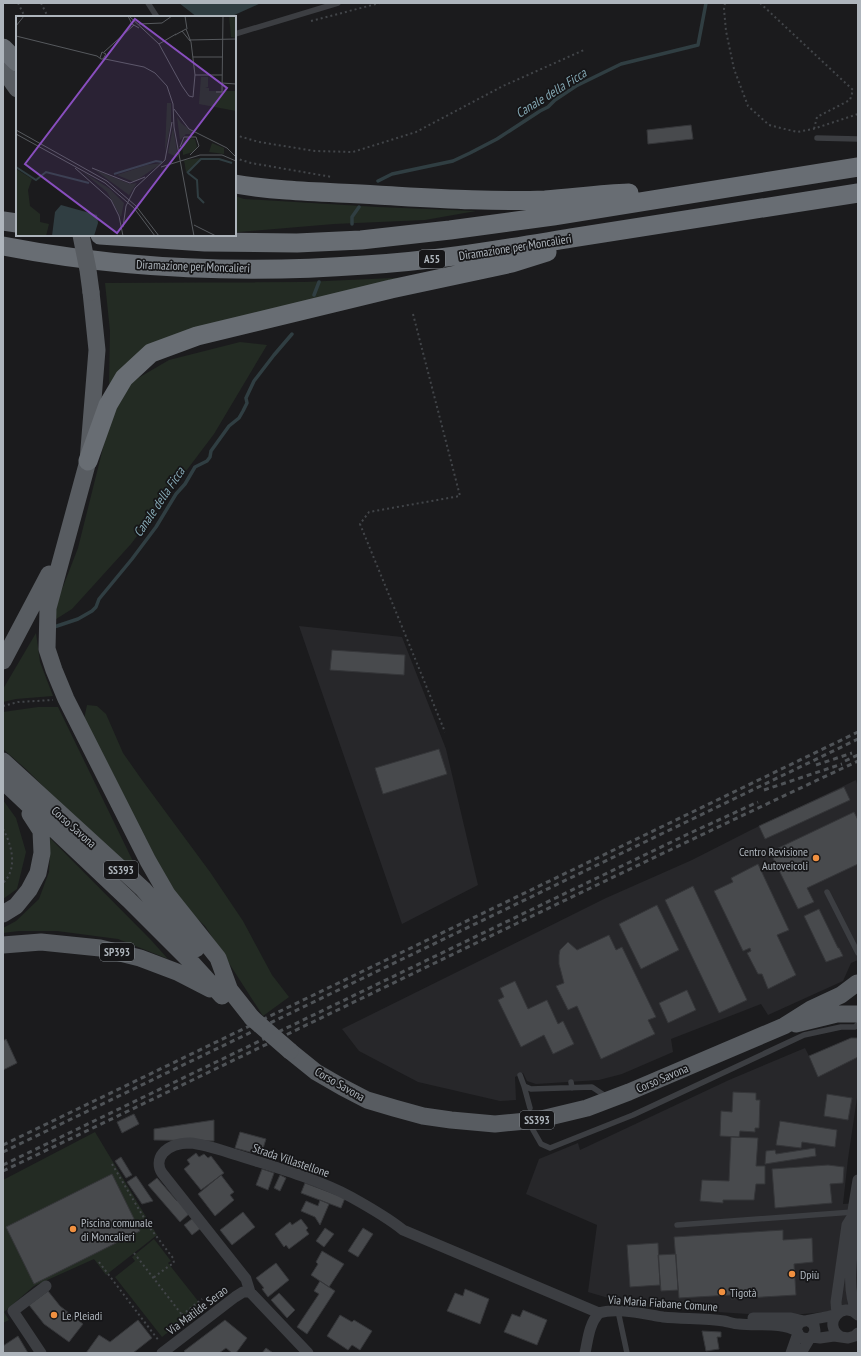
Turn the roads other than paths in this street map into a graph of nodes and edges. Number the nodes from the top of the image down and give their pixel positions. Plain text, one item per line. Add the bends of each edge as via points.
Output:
1 (148, 3) edge
2 (338, 3) edge
3 (156, 16) edge
4 (236, 34) edge
5 (3, 48) edge
6 (16, 61) edge
7 (3, 69) edge
8 (16, 88) edge
9 (817, 138) dead end
10 (858, 139) edge
11 (858, 167) edge
12 (236, 184) edge
13 (707, 191) junction
14 (858, 193) edge
15 (3, 221) edge
16 (16, 224) edge
17 (609, 232) junction
18 (81, 236) edge
19 (115, 236) edge
20 (3, 246) edge
21 (88, 461) junction
22 (65, 544) junction
23 (5, 658) edge
24 (3, 761) edge
25 (3, 781) edge
26 (18, 796) junction
27 (827, 892) dead end
28 (3, 914) edge
29 (3, 945) edge
30 (858, 953) edge
31 (858, 982) edge
32 (225, 992) junction
33 (858, 1006) edge
34 (858, 1014) edge
35 (858, 1024) edge
36 (784, 1026) junction
37 (769, 1042) junction
38 (520, 1074) dead end
39 (524, 1086) junction
40 (610, 1099) junction
41 (530, 1108) dead end
42 (533, 1130) dead end
43 (858, 1180) edge
44 (853, 1214) junction
45 (677, 1225) dead end
46 (46, 1286) dead end
47 (250, 1292) junction
48 (618, 1311) junction
49 (599, 1313) junction
50 (836, 1314) junction
51 (857, 1314) edge
52 (725, 1321) junction
53 (807, 1321) junction
54 (797, 1332) junction
55 (851, 1337) edge
56 (811, 1338) junction
57 (41, 1353) edge
58 (162, 1353) edge
59 (308, 1353) edge
60 (585, 1353) edge
61 (627, 1353) edge
62 (791, 1353) edge
63 (801, 1353) edge

1 - 3 lane
2 - 4 lane
5 - 6 highway
7 - 8 main road
9 - 10 lane
11 - 13 highway, Diramazione per Moncalieri / A55
12 - 13 highway via 292,190 509,200
13 - 19 highway, Diramazione per Moncalieri / A55 via 553,216 361,240 297,243 204,242
14 - 17 highway, Diramazione per Moncalieri / A55
15 - 16 highway
17 - 20 highway, Diramazione per Moncalieri / A55 via 457,256 366,265 300,268 205,268 119,262
17 - 21 highway via 512,263 197,336 151,353 124,378 108,405
18 - 21 main road, bridge via 88,270 97,350
21 - 22 main road
22 - 23 main road
22 - 32 main road via 46,621 47,649 54,670 66,699 148,861 167,894 218,958
24 - 32 main road, Corso Savona / SS393 via 143,890 182,931
25 - 26 main road, Corso Savona / SS393
26 - 28 main road via 41,831 42,852 38,873 29,890 16,906
26 - 32 main road, Corso Savona / SS393
27 - 30 lane
29 - 32 main road, SP393 via 41,942 100,948 140,958
31 - 33 main road via 855,996
31 - 36 main road, Corso Savona / SS393 via 841,995 811,1009
32 - 40 main road, Corso Savona / SS393, bridge via 316,1072 367,1100 423,1116 495,1124 537,1120 586,1108
34 - 36 main road, Corso Savona / SS393 via 837,1014
35 - 37 lane via 855,1027 841,1027
36 - 37 main road, Corso Savona / SS393
37 - 40 main road, Corso Savona / SS393
37 - 42 lane via 633,1115 550,1148 541,1144
38 - 39 lane
39 - 40 lane via 531,1089 572,1085 592,1087
39 - 41 lane
43 - 44 street
44 - 45 lane
44 - 50 street via 847,1225
44 - 51 street via 855,1224 851,1290
46 - 57 street via 13,1311
47 - 49 street, Strada Villastellone via 246,1279 162,1173 159,1164 169,1147 191,1143 212,1148 275,1167 328,1187 351,1197 403,1230
47 - 58 street, Via Matilde Serao via 243,1292 235,1297
47 - 59 street, Strada Villastellone
48 - 49 street, Via Maria Fiabane Comune
48 - 52 street, Via Maria Fiabane Comune
48 - 61 lane
49 - 60 street via 592,1322
50 - 51 street via 848,1310
50 - 53 street
50 - 55 street via 834,1329
52 - 53 street, Via Maria Fiabane Comune via 782,1317
52 - 54 street, Via Maria Fiabane Comune via 790,1327
53 - 54 street via 799,1324
53 - 56 street via 815,1327 815,1334
54 - 56 street via 802,1338
54 - 62 street
55 - 56 street
56 - 63 street

